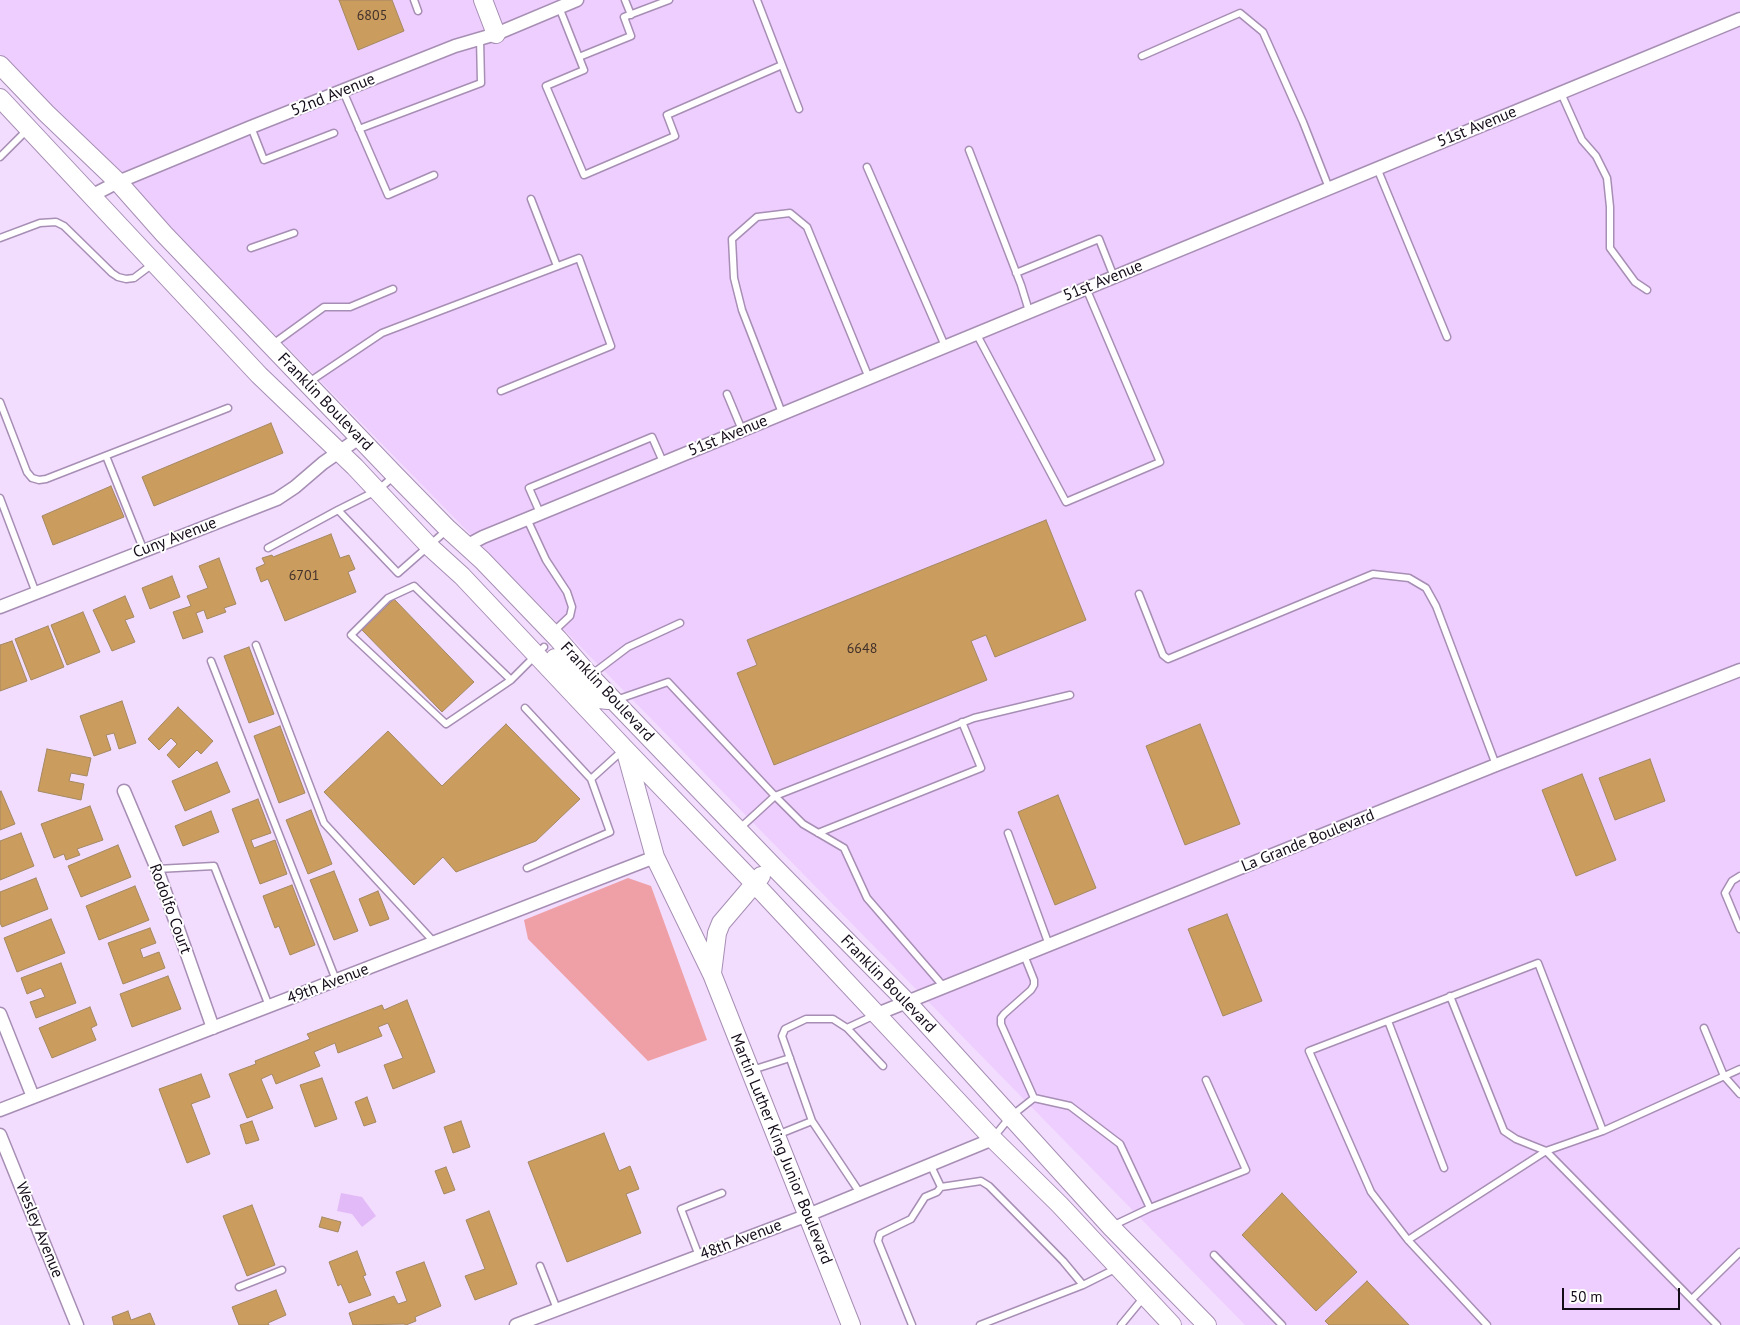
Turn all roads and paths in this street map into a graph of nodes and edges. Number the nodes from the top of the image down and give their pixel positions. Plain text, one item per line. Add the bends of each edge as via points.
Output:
1 (414, 0) edge
2 (483, 0) edge
3 (577, 0) edge
4 (625, 0) edge
5 (668, 0) edge
6 (757, 0) edge
7 (559, 8) junction
8 (418, 11) dead end
9 (631, 14) junction
10 (1740, 19) edge
11 (488, 36) junction
12 (1142, 56) dead end
13 (579, 57) junction
14 (0, 65) edge
15 (782, 65) junction
16 (343, 91) junction
17 (1561, 93) junction
18 (0, 98) edge
19 (799, 109) dead end
20 (251, 127) junction
21 (359, 129) junction
22 (28, 130) junction
23 (334, 133) dead end
24 (969, 150) dead end
25 (0, 157) edge
26 (867, 167) dead end
27 (1377, 168) junction
28 (434, 175) dead end
29 (118, 182) junction
30 (1329, 188) junction
31 (91, 196) junction
32 (531, 200) dead end
33 (294, 233) dead end
34 (0, 238) edge
35 (251, 248) dead end
36 (155, 262) junction
37 (557, 266) junction
38 (1016, 273) junction
39 (1114, 277) junction
40 (1086, 288) junction
41 (393, 289) dead end
42 (1647, 290) dead end
43 (1029, 312) junction
44 (976, 333) junction
45 (1448, 337) dead end
46 (271, 346) junction
47 (945, 346) junction
48 (869, 378) junction
49 (308, 383) junction
50 (502, 391) dead end
51 (726, 394) dead end
52 (0, 402) edge
53 (228, 408) dead end
54 (782, 413) junction
55 (742, 430) junction
56 (359, 438) junction
57 (339, 451) junction
58 (106, 456) junction
59 (663, 462) junction
60 (394, 475) junction
61 (378, 490) junction
62 (0, 498) edge
63 (338, 510) junction
64 (540, 513) junction
65 (527, 518) junction
66 (448, 530) junction
67 (430, 546) junction
68 (466, 546) junction
69 (268, 548) dead end
70 (144, 550) junction
71 (36, 593) junction
72 (1138, 594) dead end
73 (0, 607) edge
74 (680, 623) dead end
75 (256, 645) dead end
76 (544, 645) junction
77 (211, 661) dead end
78 (1740, 670) edge
79 (590, 676) junction
80 (511, 680) junction
81 (1070, 695) dead end
82 (614, 701) junction
83 (525, 708) dead end
84 (962, 722) junction
85 (625, 749) junction
86 (1496, 765) junction
87 (591, 780) junction
88 (124, 791) dead end
89 (775, 796) junction
90 (738, 830) junction
91 (818, 833) junction
92 (1008, 833) dead end
93 (655, 857) junction
94 (772, 865) junction
95 (527, 868) dead end
96 (156, 869) junction
97 (1740, 876) edge
98 (754, 883) junction
99 (1740, 929) edge
100 (434, 942) junction
101 (1049, 945) junction
102 (1024, 955) junction
103 (712, 974) junction
104 (336, 980) junction
105 (944, 987) junction
106 (1450, 996) junction
107 (907, 1002) junction
108 (269, 1006) junction
109 (0, 1014) edge
110 (877, 1014) junction
111 (1388, 1021) junction
112 (213, 1028) junction
113 (847, 1028) junction
114 (1704, 1028) dead end
115 (790, 1058) junction
116 (883, 1066) dead end
117 (1740, 1069) edge
118 (750, 1071) junction
119 (1724, 1076) junction
120 (1206, 1080) dead end
121 (1740, 1094) edge
122 (33, 1097) junction
123 (1034, 1098) junction
124 (0, 1110) edge
125 (1010, 1117) junction
126 (812, 1121) junction
127 (1603, 1131) junction
128 (0, 1135) edge
129 (776, 1135) junction
130 (992, 1138) junction
131 (1546, 1151) junction
132 (930, 1164) junction
133 (1444, 1168) dead end
134 (941, 1187) junction
135 (722, 1193) dead end
136 (860, 1193) junction
137 (1150, 1208) junction
138 (808, 1214) junction
139 (1110, 1227) junction
140 (1408, 1240) junction
141 (1740, 1252) edge
142 (1214, 1255) dead end
143 (699, 1256) junction
144 (540, 1266) dead end
145 (1118, 1267) junction
146 (282, 1270) dead end
147 (1083, 1285) junction
148 (239, 1286) dead end
149 (1144, 1296) junction
150 (1692, 1298) junction
151 (557, 1309) junction
152 (77, 1325) edge
153 (516, 1325) edge
154 (850, 1325) edge
155 (912, 1325) edge
156 (980, 1325) edge
157 (1121, 1325) edge
158 (1172, 1325) edge
159 (1207, 1325) edge
160 (1282, 1325) edge
161 (1487, 1325) edge
162 (1717, 1325) edge

1 - 8 lane
2 - 11 main road
3 - 7 street, 52nd Avenue
4 - 9 lane
5 - 9 lane
6 - 15 lane
7 - 11 street, 52nd Avenue
7 - 13 lane
9 - 13 lane via 624,17 631,36
10 - 17 street, 51st Avenue
11 - 16 street, 52nd Avenue
11 - 21 lane via 481,83
12 - 30 lane via 1240,13 1263,32
13 - 15 lane via 584,70 546,86 584,175 675,136 666,115
14 - 29 main road, Franklin Boulevard
15 - 19 lane
16 - 20 street, 52nd Avenue
16 - 21 lane
17 - 27 street, 51st Avenue
17 - 42 lane via 1582,140 1596,156 1606,178 1610,248 1635,282
18 - 22 main road, Franklin Boulevard
20 - 23 lane via 264,160
20 - 29 street, 52nd Avenue
21 - 28 lane via 388,195
22 - 25 lane
22 - 31 main road, Franklin Boulevard
24 - 38 lane
26 - 47 lane
27 - 30 street, 51st Avenue
27 - 45 lane
29 - 31 street, 52nd Avenue
29 - 46 main road, Franklin Boulevard
30 - 39 street, 51st Avenue
31 - 36 main road, Franklin Boulevard
32 - 37 lane
33 - 35 lane
34 - 36 lane via 40,223 56,222 118,278 134,278
36 - 57 main road, Franklin Boulevard via 259,375
37 - 49 lane via 382,333
37 - 50 lane via 579,258 611,346
38 - 39 lane via 1099,239
38 - 43 lane
39 - 40 street, 51st Avenue
40 - 43 street, 51st Avenue
40 - 44 lane via 1160,462 1066,502
41 - 46 lane via 350,307 324,307
43 - 44 street, 51st Avenue
44 - 47 street, 51st Avenue
46 - 49 main road, Franklin Boulevard
47 - 48 street, 51st Avenue
48 - 54 street, 51st Avenue
48 - 54 lane via 807,227 790,213 757,217 732,239 734,278 742,310
49 - 56 main road, Franklin Boulevard
51 - 55 lane
52 - 58 lane via 32,478 46,479
53 - 58 lane
54 - 55 street, 51st Avenue
55 - 59 street, 51st Avenue
56 - 57 street, Cuny Avenue
56 - 60 main road, Franklin Boulevard
57 - 61 main road, Franklin Boulevard
57 - 70 street, Cuny Avenue via 277,499
58 - 70 lane
59 - 64 street, 51st Avenue
59 - 64 lane via 652,437 529,488
60 - 61 lane
60 - 66 main road, Franklin Boulevard
61 - 63 lane
61 - 67 main road, Franklin Boulevard
62 - 71 lane
63 - 67 lane via 398,573
63 - 69 lane
64 - 65 street, 51st Avenue
65 - 68 street, 51st Avenue
65 - 76 lane via 546,560 568,592 572,607 570,616
66 - 67 lane
66 - 68 main road, Franklin Boulevard
67 - 76 main road, Franklin Boulevard via 509,625
68 - 76 main road, Franklin Boulevard via 482,560
70 - 71 street, Cuny Avenue
71 - 73 street, Cuny Avenue
72 - 86 lane via 1163,655 1168,659 1373,574 1409,578 1426,588 1436,606
74 - 79 lane via 628,646
75 - 100 lane via 324,823
76 - 79 main road, Franklin Boulevard
76 - 80 lane
76 - 82 main road via 591,695
76 - 85 main road, Franklin Boulevard
77 - 104 lane
78 - 86 street, La Grande Boulevard
79 - 82 main road, Franklin Boulevard
80 - 80 lane via 414,586 388,598 351,634 446,724
81 - 84 lane
82 - 89 lane via 668,682
82 - 90 main road, Franklin Boulevard
83 - 87 lane
84 - 89 lane
84 - 91 lane via 981,768
85 - 87 lane
85 - 93 main road, Martin Luther King Junior Boulevard
85 - 98 main road, Franklin Boulevard
86 - 101 street, La Grande Boulevard
87 - 95 lane via 610,832
88 - 96 street, Rodolfo Court
89 - 90 lane
89 - 91 lane via 803,824
90 - 94 main road, Franklin Boulevard
91 - 105 lane via 844,848 867,898
92 - 101 lane
93 - 100 street, 49th Avenue
93 - 103 main road, Martin Luther King Junior Boulevard
94 - 98 main road, Martin Luther King Junior Boulevard
94 - 107 main road, Franklin Boulevard
96 - 108 lane via 214,866
96 - 112 street, Rodolfo Court
97 - 99 lane via 1732,881 1725,894
98 - 103 main road, Martin Luther King Junior Boulevard via 720,922
98 - 110 main road, Franklin Boulevard
100 - 104 street, 49th Avenue
101 - 102 street, La Grande Boulevard
102 - 105 street, La Grande Boulevard
102 - 123 lane via 1034,985 1004,1014 1001,1024
103 - 118 main road, Martin Luther King Junior Boulevard
104 - 108 street, 49th Avenue
105 - 107 street, La Grande Boulevard
106 - 111 lane
106 - 127 lane via 1538,963
106 - 131 lane via 1504,1131
107 - 110 street, La Grande Boulevard
107 - 125 main road, Franklin Boulevard
108 - 112 street, 49th Avenue
109 - 122 street
110 - 113 lane
110 - 130 main road, Franklin Boulevard
111 - 133 lane
111 - 140 lane via 1309,1051 1371,1192
112 - 122 street, 49th Avenue
113 - 115 lane via 833,1019 806,1019 785,1030 782,1036
113 - 116 lane
114 - 119 lane
115 - 118 lane
115 - 126 lane
117 - 119 lane
118 - 129 main road, Martin Luther King Junior Boulevard
119 - 121 lane
119 - 127 lane
120 - 137 lane via 1246,1170
122 - 124 street, 49th Avenue
123 - 125 lane
123 - 137 lane via 1070,1106 1120,1144
125 - 130 lane
125 - 139 main road, Franklin Boulevard
126 - 129 lane
126 - 136 lane
127 - 131 lane
128 - 152 street, Wesley Avenue
129 - 138 main road, Martin Luther King Junior Boulevard
130 - 132 street, 48th Avenue
130 - 145 main road, Franklin Boulevard
131 - 140 lane
131 - 150 lane
132 - 134 lane
132 - 136 street, 48th Avenue
134 - 147 lane via 981,1181 989,1186
134 - 155 lane via 925,1197 911,1219 880,1234 878,1241
135 - 143 lane via 681,1210
136 - 138 street, 48th Avenue
137 - 139 lane
138 - 143 street, 48th Avenue
138 - 154 main road, Martin Luther King Junior Boulevard
139 - 159 main road, Franklin Boulevard
140 - 161 lane
141 - 150 lane
142 - 160 lane
143 - 151 street, 48th Avenue
144 - 151 lane
145 - 147 lane
145 - 149 main road, Franklin Boulevard
146 - 148 lane
147 - 156 lane
149 - 157 lane
149 - 158 main road, Franklin Boulevard
150 - 162 lane
151 - 153 street, 48th Avenue

